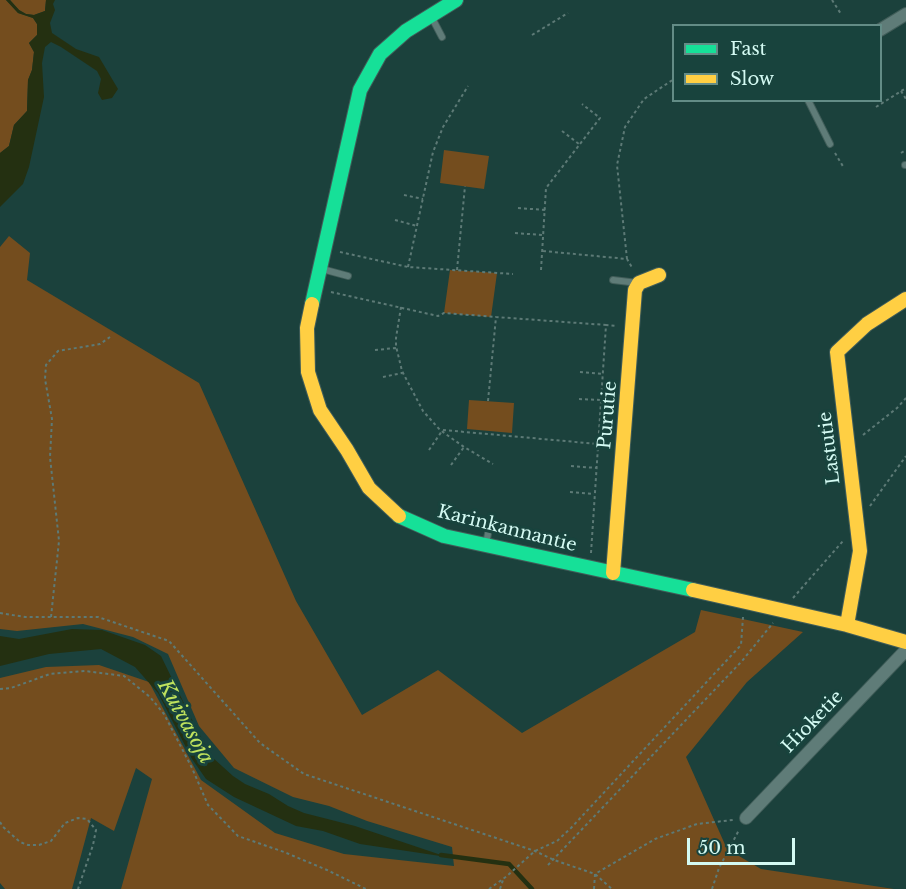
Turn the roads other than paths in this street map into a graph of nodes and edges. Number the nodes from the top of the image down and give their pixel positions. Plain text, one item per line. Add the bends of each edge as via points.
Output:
1 (456, 0) edge
2 (906, 14) edge
3 (430, 16) junction
4 (882, 29) edge
5 (442, 37) dead end
6 (809, 102) edge
7 (830, 144) road end
8 (321, 269) junction
9 (659, 275) dead end
10 (348, 276) dead end
11 (613, 280) dead end
12 (639, 283) junction
13 (906, 299) edge
14 (491, 518) dead end
15 (485, 545) junction
16 (613, 573) junction
17 (847, 625) junction
18 (906, 642) edge
19 (906, 650) edge
20 (746, 818) road end

1 - 3 street, Karinkannantie
2 - 4 street
3 - 5 lane
3 - 8 street, Karinkannantie via 380,54 360,90
6 - 7 lane
8 - 10 lane
8 - 15 street, Karinkannantie via 307,328 308,372 320,410 369,488 398,515 444,536
9 - 12 street
11 - 12 lane
12 - 16 street, Purutie
13 - 17 street, Lastutie via 867,324 837,352 860,551
14 - 15 lane
15 - 16 street, Karinkannantie
16 - 17 street, Karinkannantie
17 - 18 street, Karinkannantie
19 - 20 street, Hioketie

